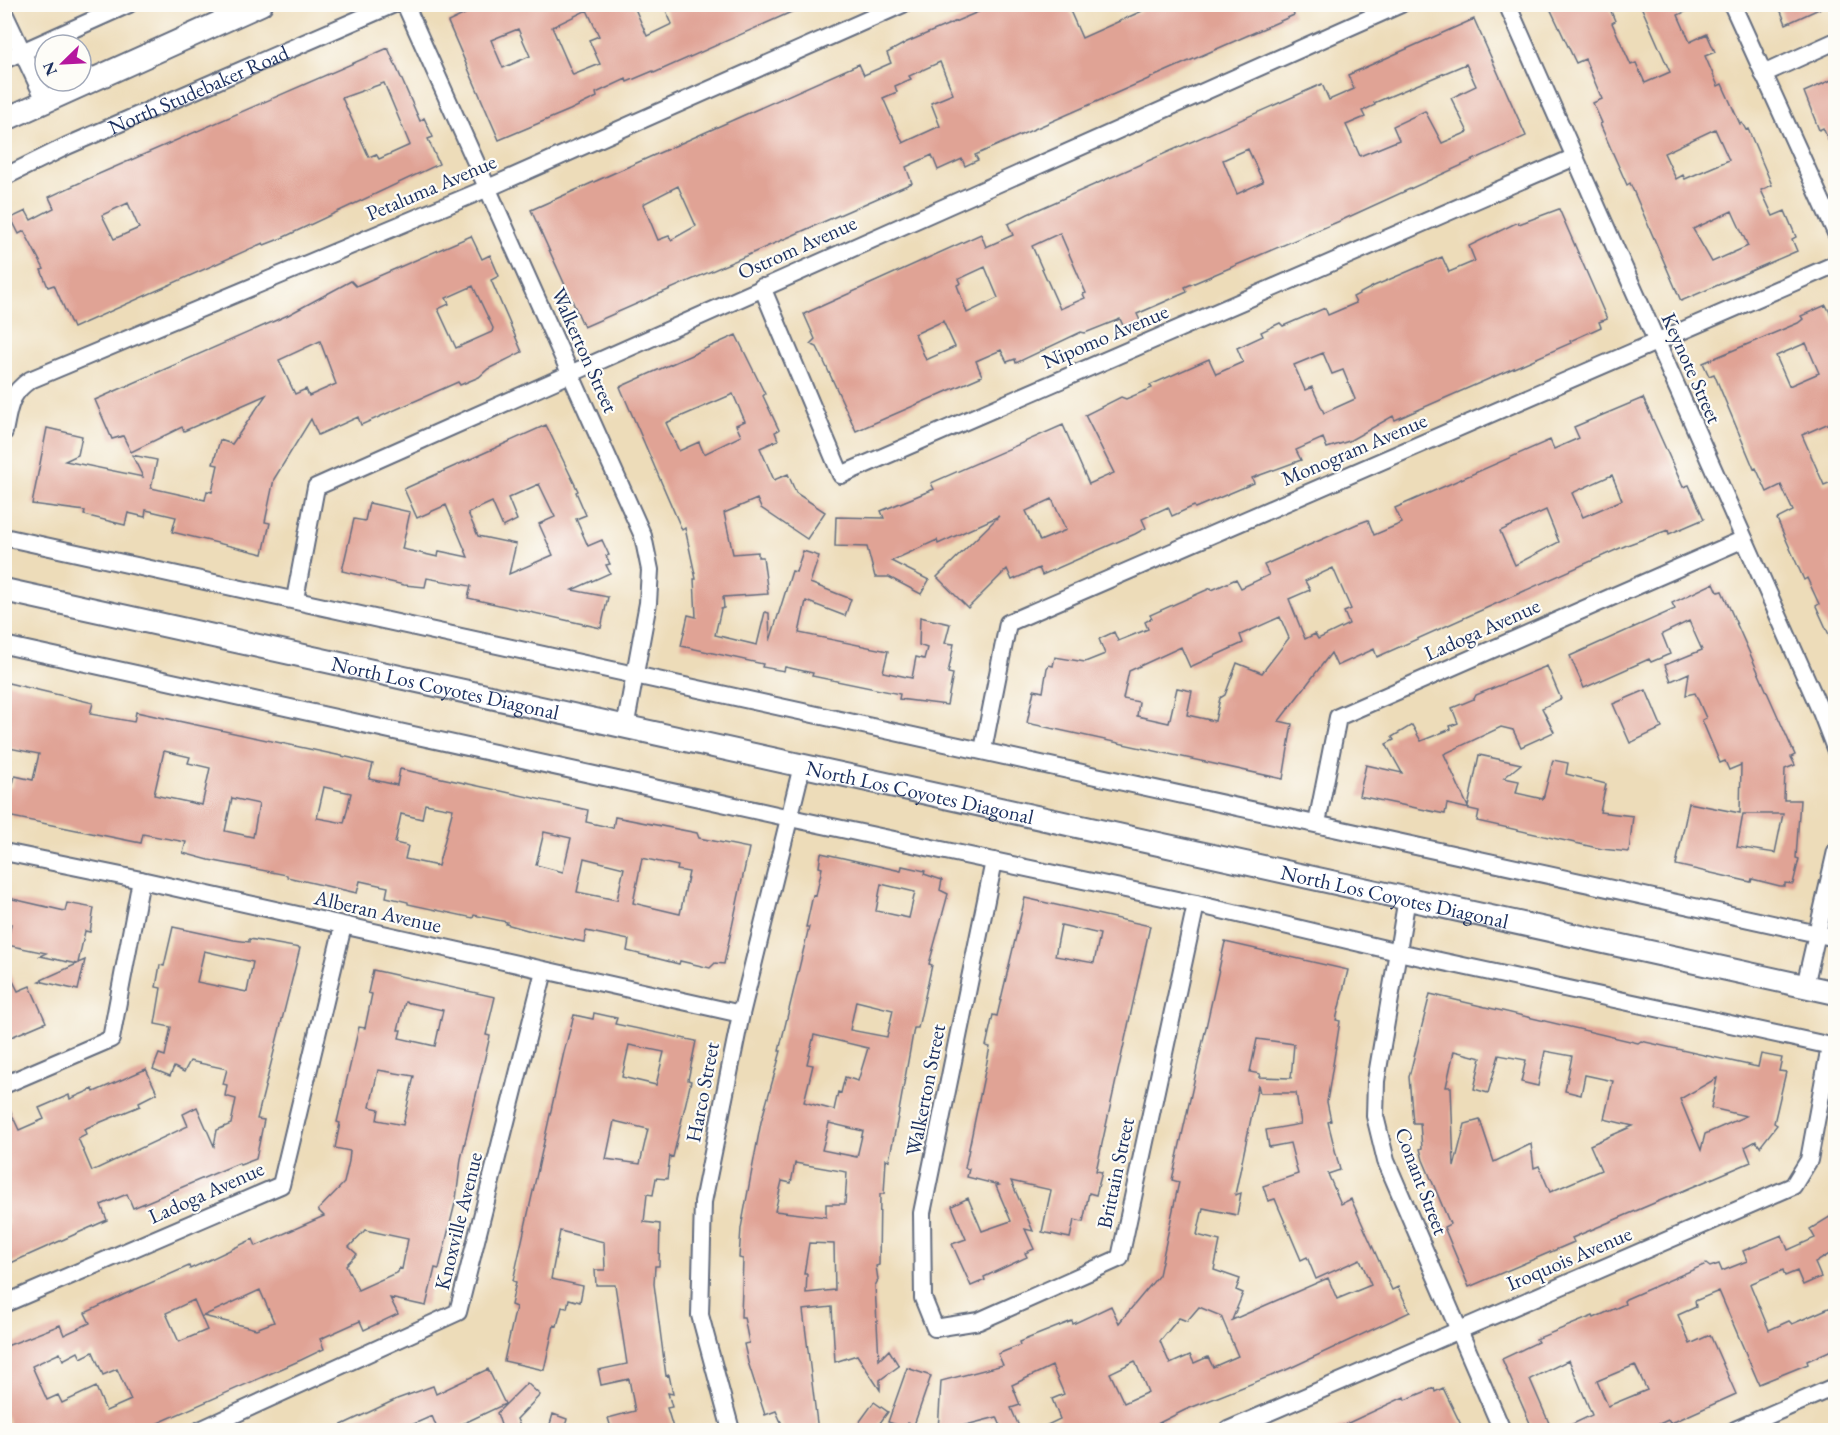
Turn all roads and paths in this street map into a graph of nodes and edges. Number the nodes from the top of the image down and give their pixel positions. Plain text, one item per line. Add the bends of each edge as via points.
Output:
1 (129, 4) edge
2 (261, 4) edge
3 (394, 4) edge
4 (405, 4) edge
5 (903, 4) edge
6 (1401, 4) edge
7 (1507, 4) edge
8 (1732, 4) edge
9 (4, 13) edge
10 (1836, 41) edge
11 (23, 51) junction
12 (4, 60) edge
13 (1763, 74) junction
14 (45, 100) junction
15 (4, 120) edge
16 (1575, 157) junction
17 (4, 177) edge
18 (488, 188) junction
19 (1836, 233) edge
20 (1836, 264) edge
21 (762, 286) junction
22 (1657, 343) junction
23 (570, 372) junction
24 (4, 432) edge
25 (4, 537) edge
26 (1744, 539) junction
27 (4, 590) edge
28 (295, 599) junction
29 (4, 645) edge
30 (635, 675) junction
31 (625, 728) junction
32 (983, 750) junction
33 (1836, 751) edge
34 (802, 766) junction
35 (790, 818) junction
36 (1317, 824) junction
37 (1836, 851) edge
38 (4, 852) edge
39 (994, 861) junction
40 (141, 880) junction
41 (1407, 898) junction
42 (1196, 904) junction
43 (343, 926) junction
44 (1819, 934) junction
45 (1836, 938) edge
46 (1398, 952) junction
47 (544, 971) junction
48 (1805, 986) junction
49 (1836, 993) edge
50 (741, 1014) junction
51 (1833, 1047) edge
52 (4, 1085) edge
53 (4, 1304) edge
54 (935, 1328) joint
55 (1459, 1330) junction
56 (1836, 1386) edge
57 (200, 1431) edge
58 (731, 1431) edge
59 (1228, 1431) edge
60 (1502, 1431) edge
61 (1735, 1431) edge

1 - 11 street
2 - 14 main road
3 - 17 street, North Studebaker Road
4 - 18 street, Walkerton Street
5 - 18 street, Petaluma Avenue
6 - 21 street, Ostrom Avenue
7 - 16 street, Keynote Street
8 - 13 street
9 - 11 street
10 - 13 street
11 - 12 street
11 - 14 street
13 - 19 street
14 - 15 main road
16 - 21 street, Nipomo Avenue via 841,475
16 - 22 street, Keynote Street
18 - 23 street, Walkerton Street
18 - 24 street, Petaluma Avenue via 30,380 17,389 9,404
20 - 22 street, Monogram Avenue
21 - 23 street, Ostrom Avenue
22 - 26 street, Keynote Street
22 - 32 street, Monogram Avenue via 1008,623
23 - 28 street, Ostrom Avenue via 316,487
23 - 30 street, Walkerton Street via 643,536 650,570
25 - 28 street
26 - 33 street, Keynote Street
26 - 36 street, Ladoga Avenue via 1338,717
27 - 31 main road, North Los Coyotes Diagonal
28 - 30 street
29 - 35 street
30 - 31 street, Walkerton Street
30 - 32 street
31 - 34 main road, North Los Coyotes Diagonal
32 - 36 street
34 - 35 street, Harco Street
34 - 41 main road, North Los Coyotes Diagonal
35 - 39 street
35 - 50 street, Harco Street
36 - 44 street
37 - 44 street
38 - 40 street, Alberan Avenue
39 - 42 street
39 - 54 street, Walkerton Street via 922,1213 923,1298
40 - 43 street, Alberan Avenue
40 - 52 street via 111,1039
41 - 46 street, Conant Street
41 - 48 main road, North Los Coyotes Diagonal
42 - 46 street
42 - 54 street, Brittain Street via 1120,1258 979,1321
43 - 47 street, Alberan Avenue
43 - 53 street, Ladoga Avenue via 281,1185
44 - 45 street
44 - 48 street
46 - 51 street
46 - 55 street, Conant Street via 1376,1081 1375,1116 1386,1161
47 - 50 street, Alberan Avenue
47 - 57 street, Knoxville Avenue via 458,1312
48 - 49 main road, North Los Coyotes Diagonal
50 - 58 street, Harco Street via 703,1202 700,1315
51 - 55 street, Iroquois Avenue via 1809,1160 1792,1186
55 - 59 street, Iroquois Avenue
55 - 60 street, Conant Street
56 - 61 street

